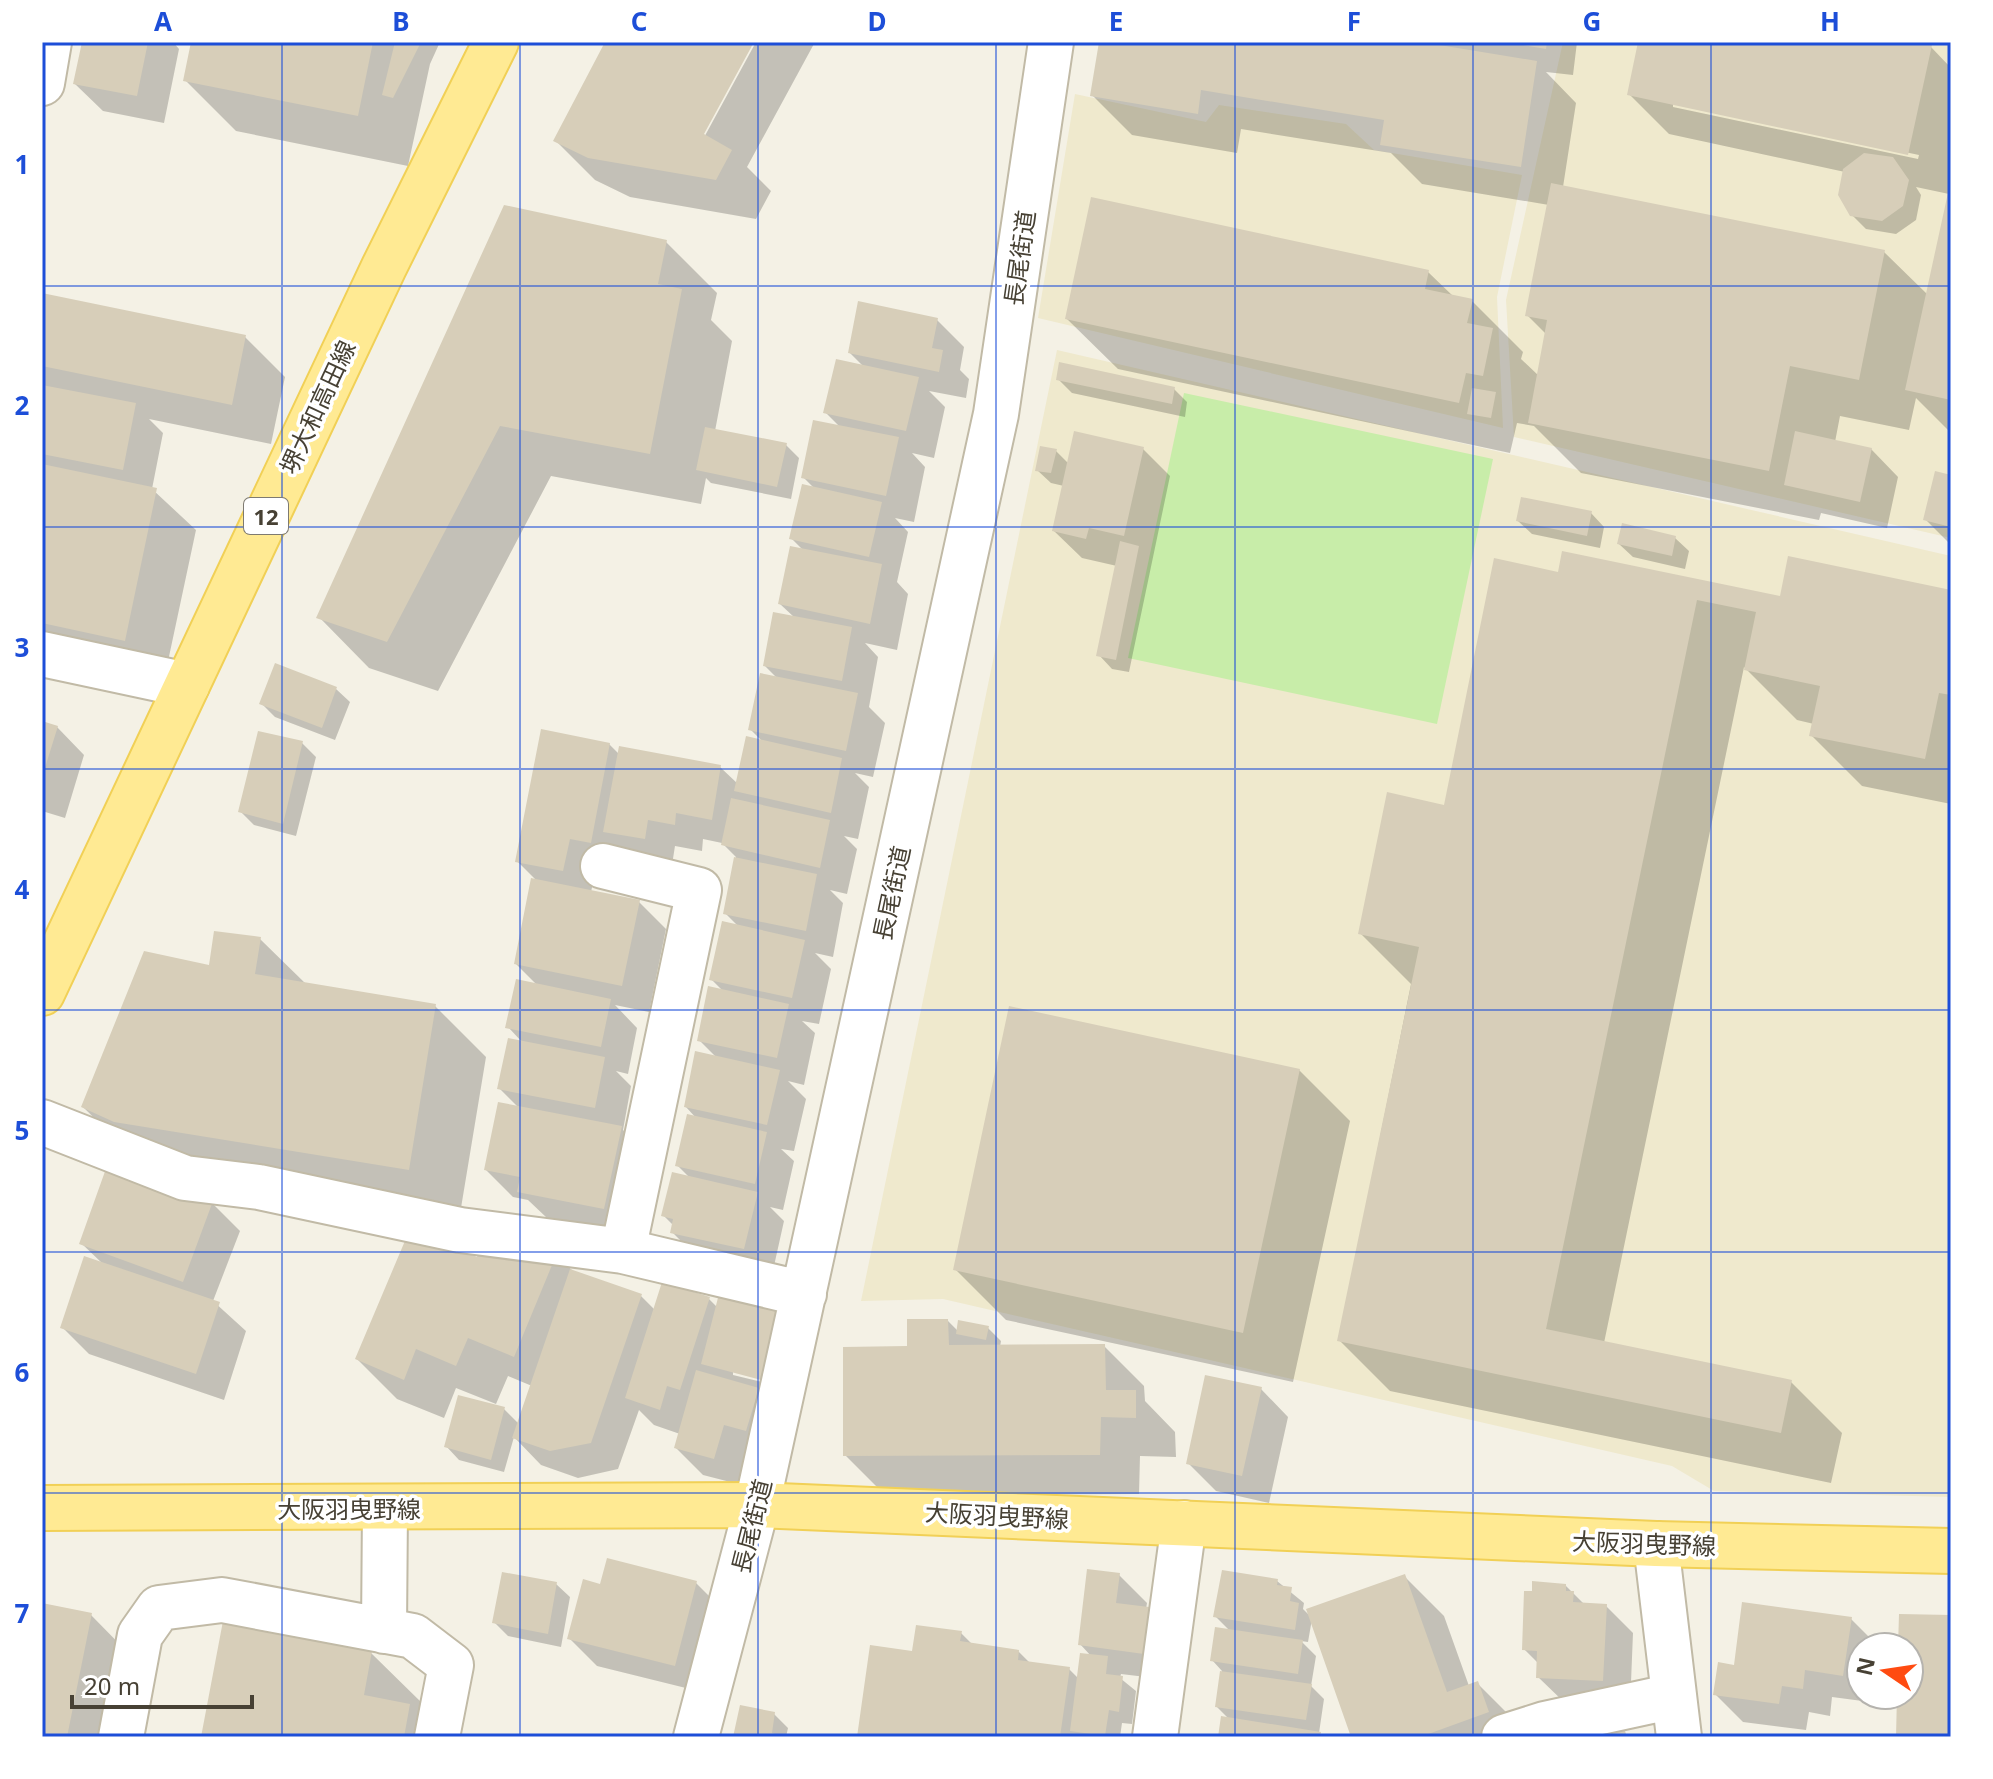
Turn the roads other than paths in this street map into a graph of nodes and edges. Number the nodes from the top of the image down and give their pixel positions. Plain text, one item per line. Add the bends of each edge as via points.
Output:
1 (49, 42) edge
2 (496, 42) edge
3 (1051, 42) edge
4 (42, 83) edge
5 (42, 654) edge
6 (187, 685) junction
7 (603, 866) dead end
8 (42, 993) edge
9 (42, 1122) edge
10 (623, 1251) junction
11 (804, 1294) junction
12 (757, 1505) junction
13 (385, 1507) junction
14 (42, 1508) edge
15 (1184, 1523) junction
16 (1656, 1544) junction
17 (1951, 1551) edge
18 (384, 1631) junction
19 (1676, 1716) edge
20 (121, 1737) edge
21 (437, 1737) edge
22 (696, 1737) edge
23 (1155, 1737) edge
24 (1504, 1737) edge

1 - 4 street
2 - 6 main road, 堺大和高田線 / 12
3 - 11 street, 長尾街道 via 996,414
5 - 6 street
6 - 8 main road, 堺大和高田線 / 12
7 - 10 street via 699,890
9 - 10 street via 185,1178 259,1187 460,1230
10 - 11 street
11 - 12 street, 長尾街道
12 - 13 main road, 大阪羽曳野線
12 - 15 main road, 大阪羽曳野線
12 - 22 street, 長尾街道
13 - 14 main road, 大阪羽曳野線
13 - 18 street
15 - 16 main road, 大阪羽曳野線
15 - 23 street
16 - 17 main road, 大阪羽曳野線
16 - 19 street
18 - 20 street via 222,1600 159,1608 140,1635
18 - 21 street via 413,1636 451,1665
19 - 24 street via 1545,1724

